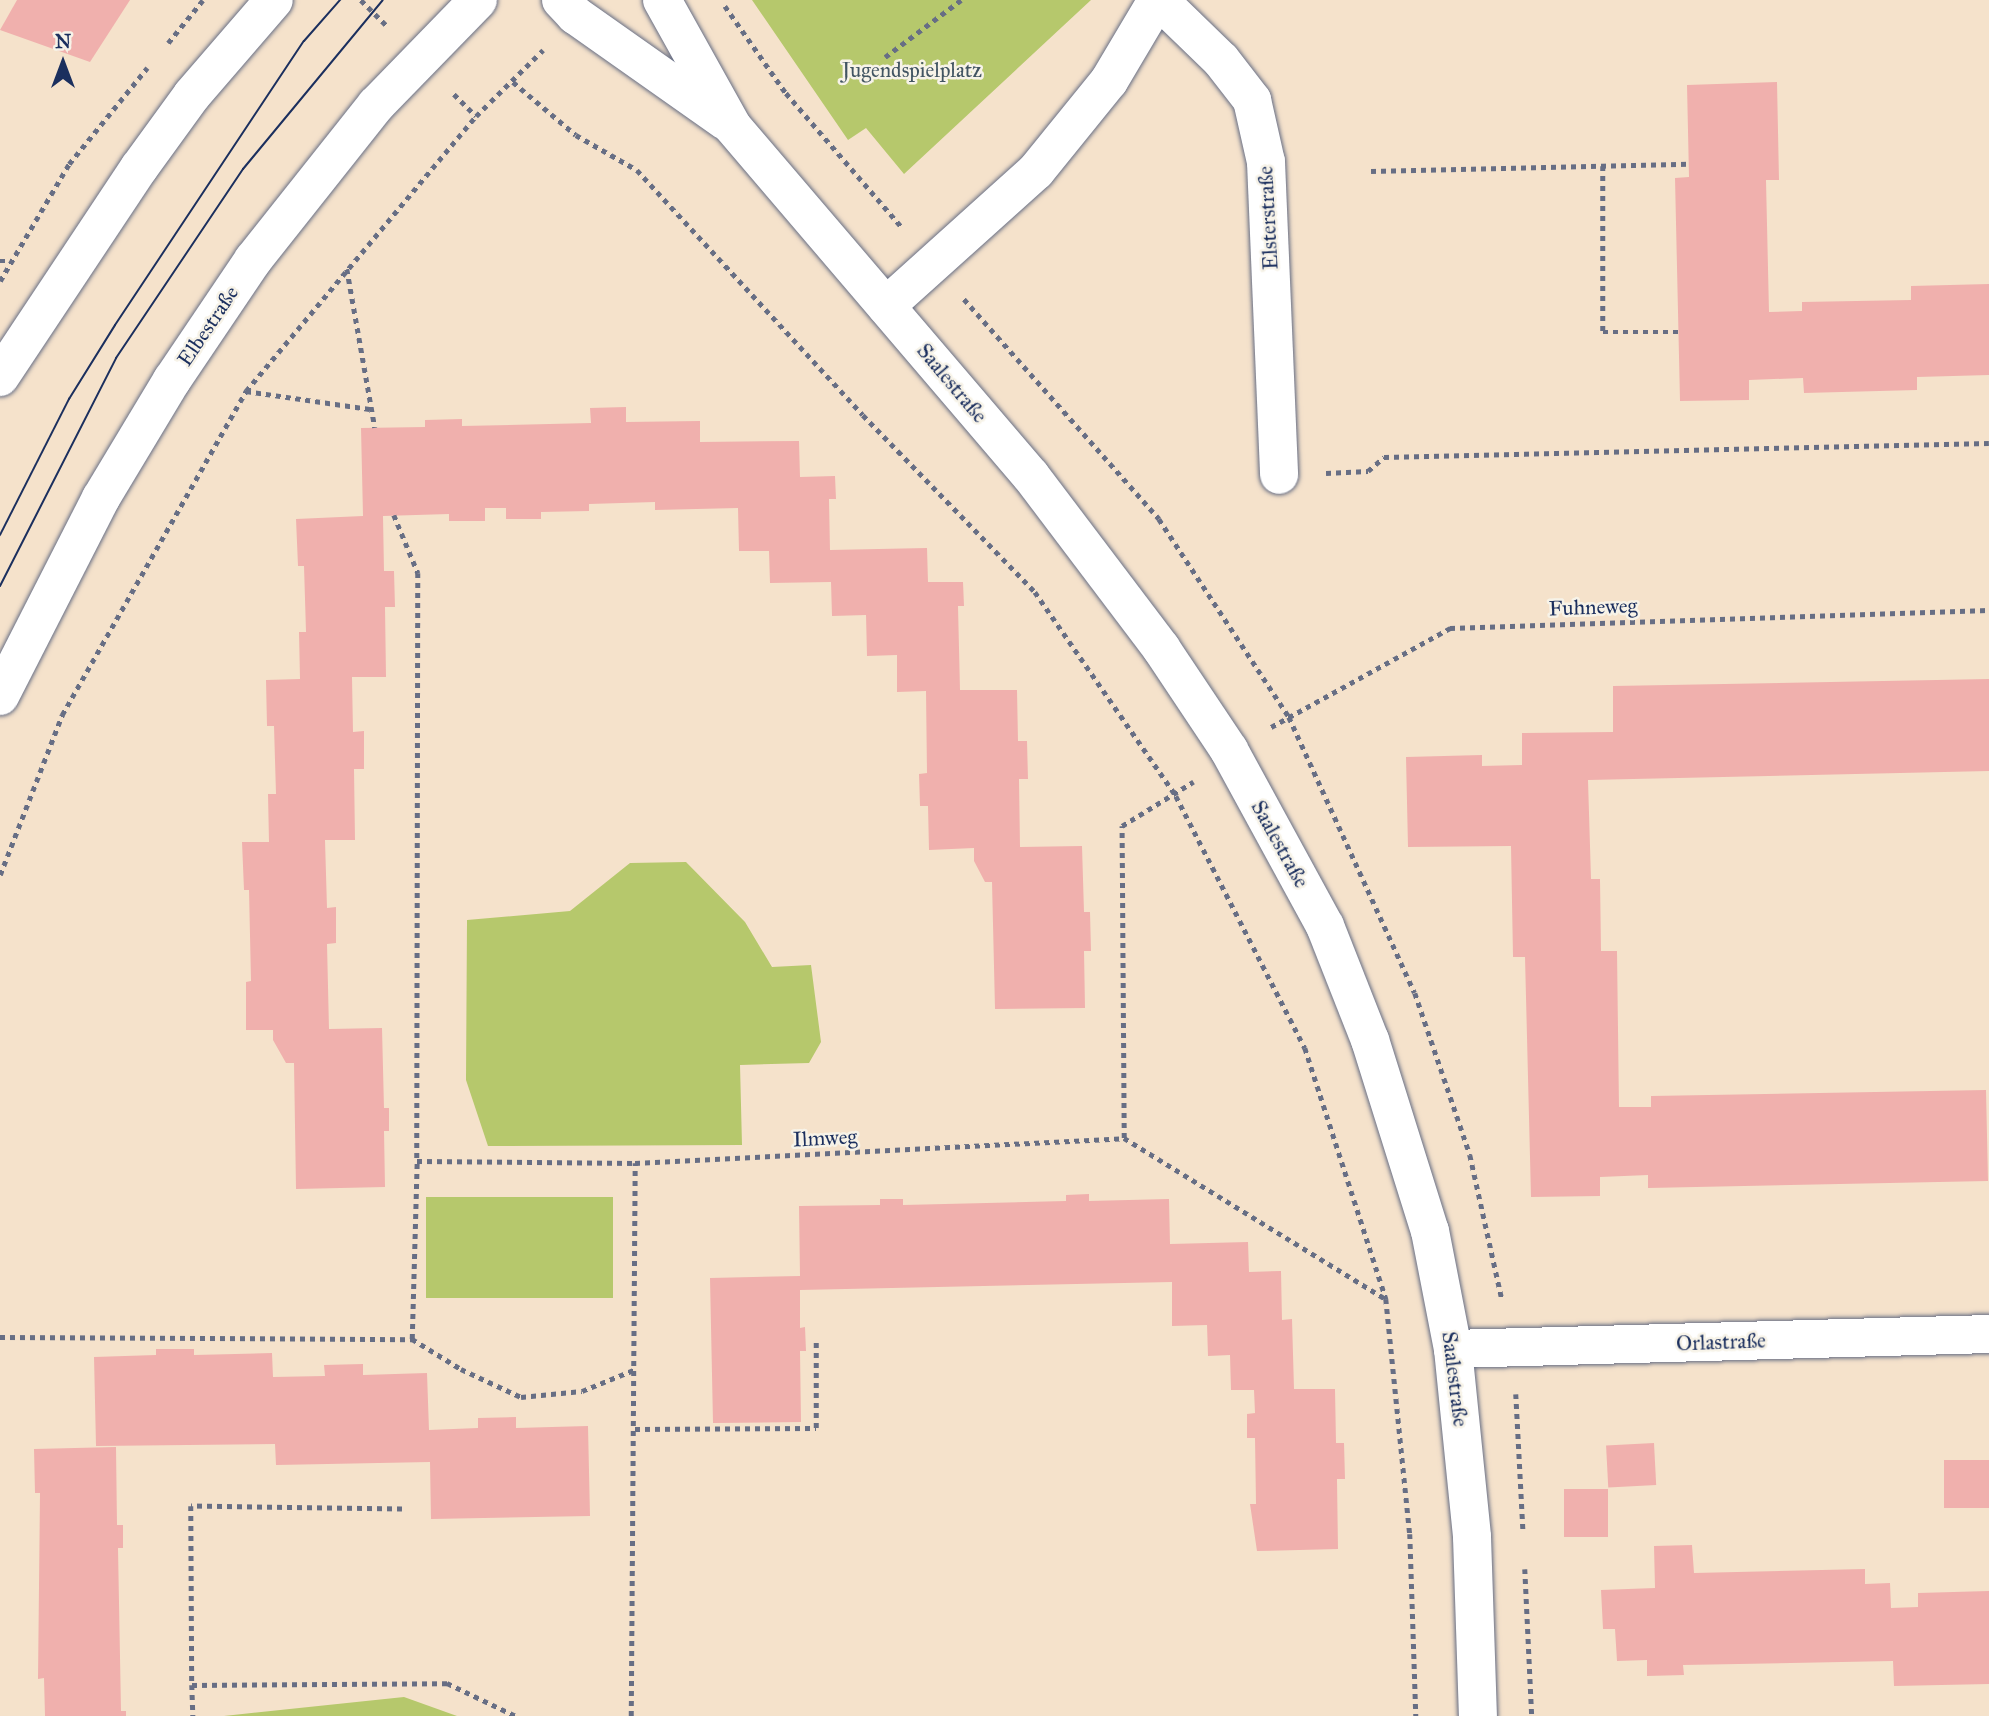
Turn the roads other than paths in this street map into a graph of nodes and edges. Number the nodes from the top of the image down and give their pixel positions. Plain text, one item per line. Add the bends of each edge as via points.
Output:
1 (274, 0) edge
2 (478, 0) edge
3 (662, 0) edge
4 (1158, 0) edge
5 (568, 7) edge
6 (732, 127) junction
7 (886, 306) junction
8 (0, 377) edge
9 (1279, 475) road end
10 (0, 696) edge
11 (1989, 1334) edge
12 (1453, 1349) junction
13 (1478, 1716) edge

1 - 8 street via 192,95
2 - 10 street, Elbestraße via 376,105 253,260 172,380 101,498
3 - 6 street, Saalestraße
4 - 7 street, Elsterstraße via 1110,81 1036,171
4 - 9 street, Elsterstraße via 1221,60 1252,100 1266,162
5 - 6 street, Saalestraße
6 - 7 street, Saalestraße
7 - 12 street, Saalestraße via 1093,555 1229,750 1325,926 1370,1040 1430,1231
11 - 12 street, Orlastraße
12 - 13 street, Saalestraße via 1472,1537

